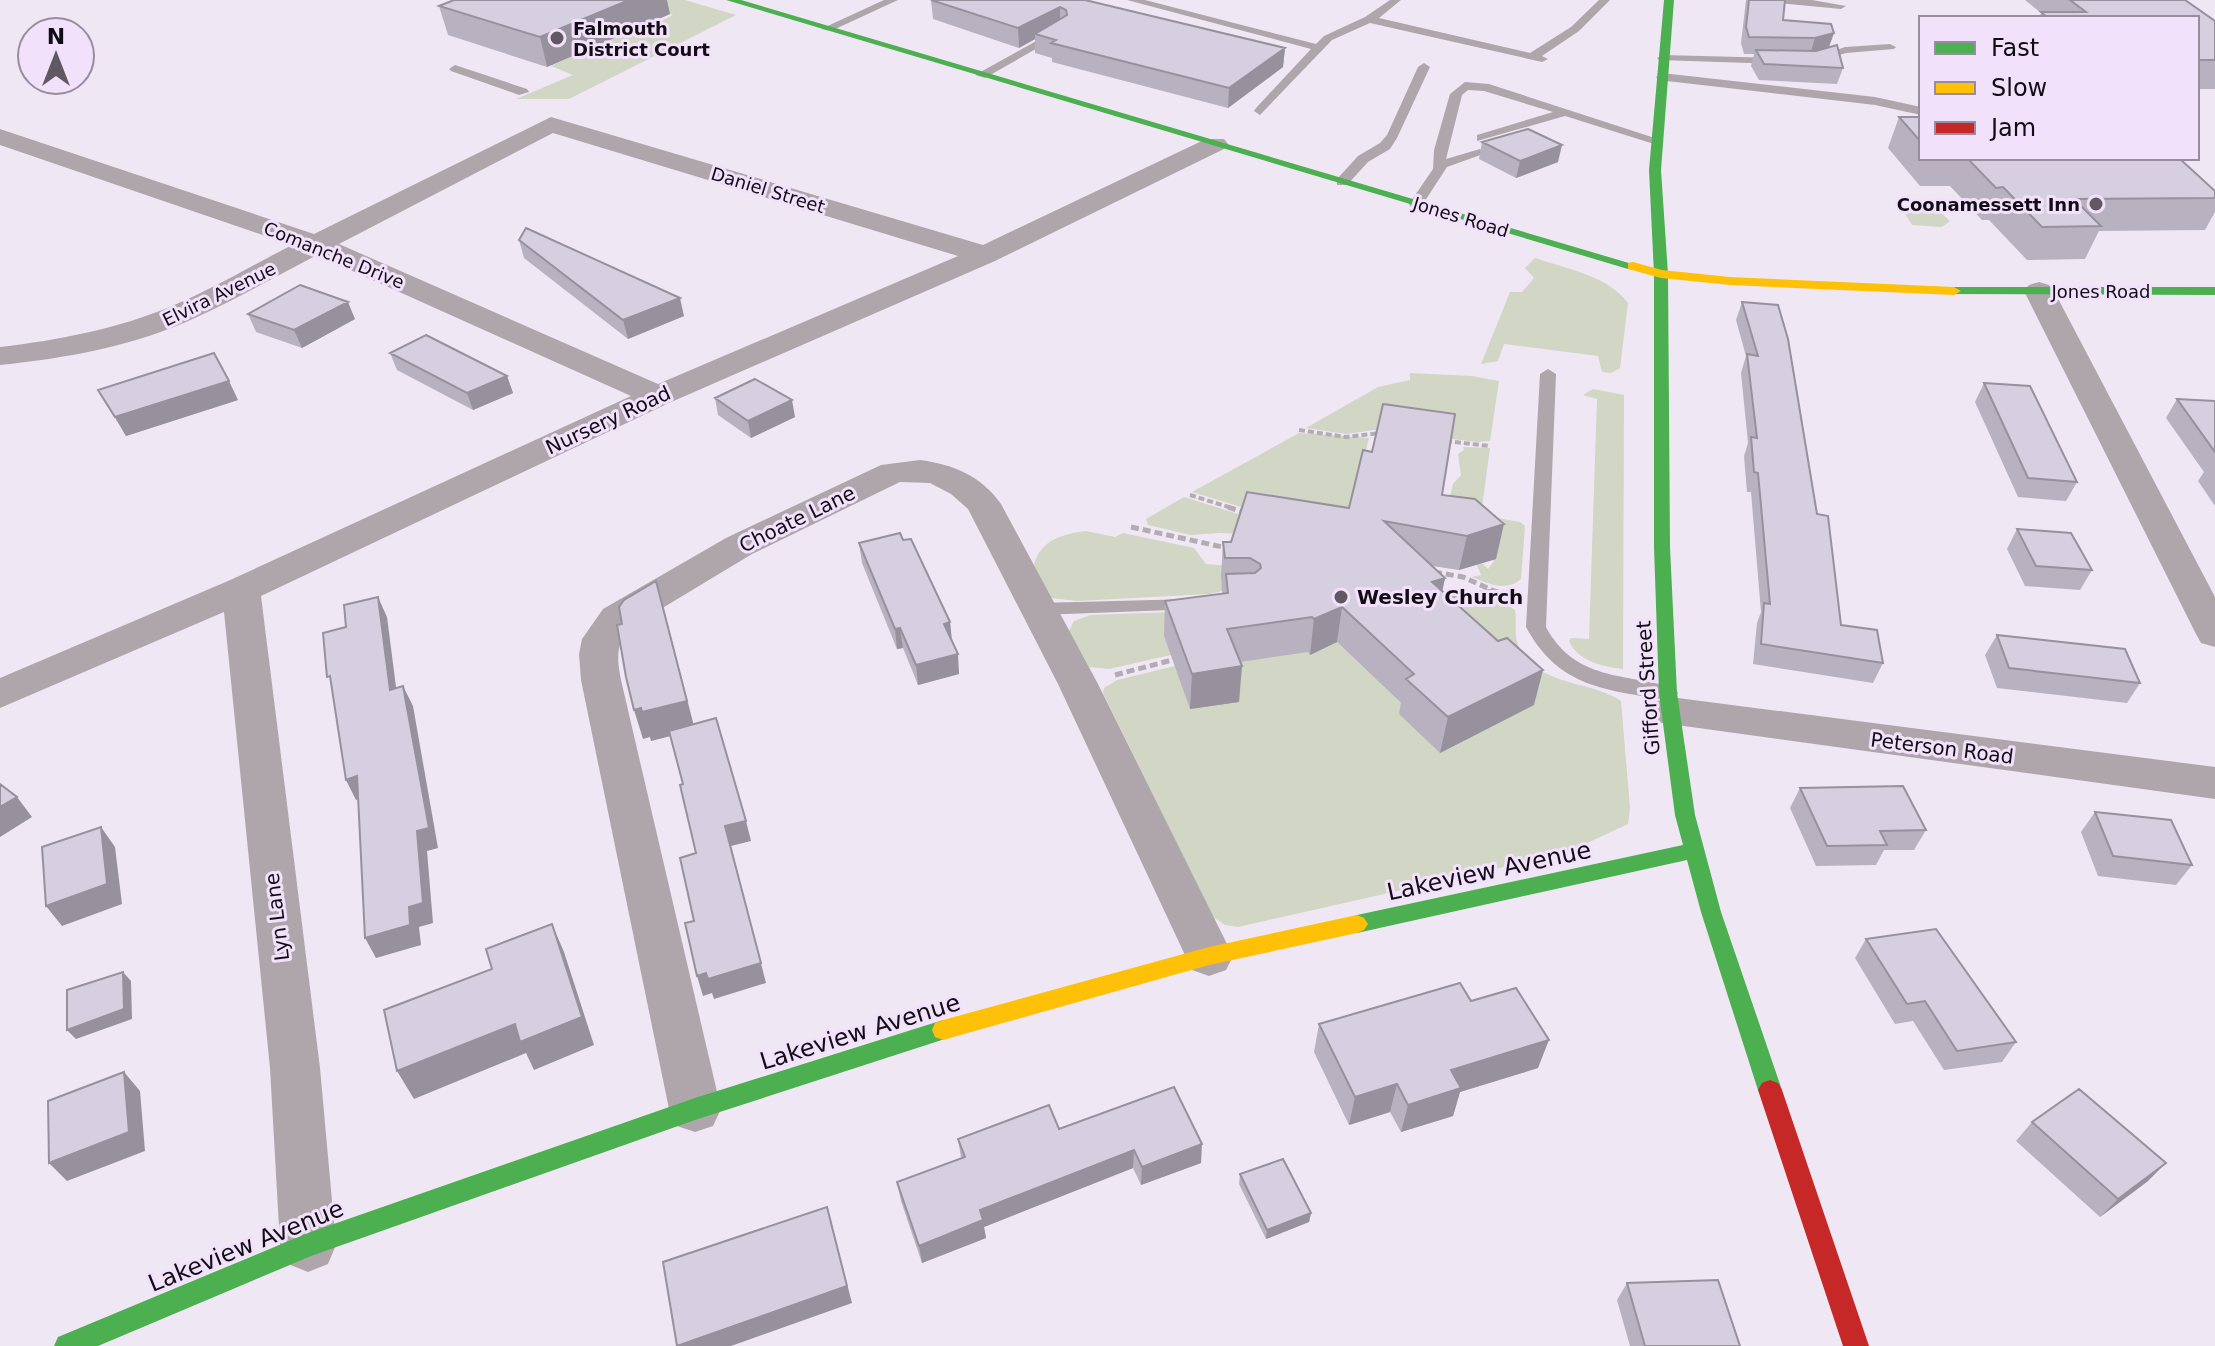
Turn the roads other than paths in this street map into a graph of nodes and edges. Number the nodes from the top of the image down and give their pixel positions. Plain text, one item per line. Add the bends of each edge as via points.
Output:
1 (731, 0) edge
2 (893, 0) edge
3 (1132, 0) edge
4 (1396, 0) edge
5 (1605, 0) edge
6 (1669, 0) edge
7 (1777, 0) edge
8 (1841, 6) dead end
9 (1369, 19) junction
10 (827, 29) junction
11 (1059, 32) edge
12 (1890, 47) dead end
13 (1319, 48) junction
14 (1786, 61) edge
15 (1801, 61) edge
16 (1424, 67) dead end
17 (1662, 68) junction
18 (455, 69) dead end
19 (981, 75) junction
20 (523, 92) dead end
21 (1916, 96) dead end
22 (1875, 101) junction
23 (1260, 111) dead end
24 (1564, 111) junction
25 (1919, 111) edge
26 (551, 124) joint
27 (1515, 130) junction
28 (0, 137) edge
29 (1658, 141) junction
30 (1215, 144) junction
31 (1440, 158) junction
32 (1342, 182) junction
33 (1416, 204) junction
34 (319, 245) junction
35 (985, 255) junction
36 (1661, 274) junction
37 (2039, 291) junction
38 (2215, 291) edge
39 (0, 356) edge
40 (1548, 374) dead end
41 (658, 396) junction
42 (241, 590) junction
43 (1210, 604) edge
44 (1039, 609) junction
45 (2215, 634) edge
46 (0, 694) edge
47 (1669, 702) junction
48 (2215, 783) edge
49 (1693, 851) junction
50 (1209, 956) junction
51 (695, 1109) junction
52 (308, 1245) junction
53 (67, 1346) edge
54 (1856, 1346) edge

1 - 10 main road, Jones Road
2 - 10 lane
3 - 13 lane
4 - 9 lane
5 - 9 lane via 1537,58
6 - 17 main road, Gifford Street
7 - 8 lane
9 - 13 lane via 1328,38
10 - 19 main road, Jones Road
11 - 19 lane
12 - 15 lane via 1845,50
13 - 23 lane
14 - 17 lane
16 - 32 lane via 1393,135
17 - 22 lane
17 - 29 main road, Gifford Street
18 - 20 lane
19 - 30 main road, Jones Road
21 - 22 lane
22 - 25 lane
24 - 27 lane
24 - 29 lane
24 - 31 lane via 1465,86 1456,94
26 - 34 street, Elvira Avenue
26 - 35 street, Daniel Street
27 - 27 lane via 1518,141 1490,142
28 - 34 street, Comanche Drive
29 - 36 main road, Gifford Street
30 - 32 main road, Jones Road
30 - 35 street, Nursery Road
31 - 31 lane via 1470,148
31 - 33 lane
32 - 33 main road, Jones Road
33 - 36 main road, Jones Road
34 - 39 street, Elvira Avenue via 149,327 83,345
34 - 41 street, Comanche Drive
35 - 41 street, Nursery Road
36 - 37 main road, Jones Road
36 - 47 main road, Gifford Street via 1662,547
37 - 38 main road, Jones Road
37 - 45 street
40 - 47 lane via 1536,627 1543,646 1601,681
41 - 42 street, Nursery Road
42 - 46 street, Nursery Road
42 - 52 street, Lyn Lane via 295,1068
43 - 44 lane
44 - 50 street, Choate Lane
44 - 51 street, Choate Lane via 983,504 955,479 916,469 893,472 739,546 604,630 598,644 601,680
47 - 48 street, Peterson Road
47 - 49 main road, Gifford Street
49 - 50 main road, Lakeview Avenue
49 - 54 main road, Gifford Street
50 - 51 main road, Lakeview Avenue via 963,1024
51 - 52 main road, Lakeview Avenue
52 - 53 main road, Lakeview Avenue

